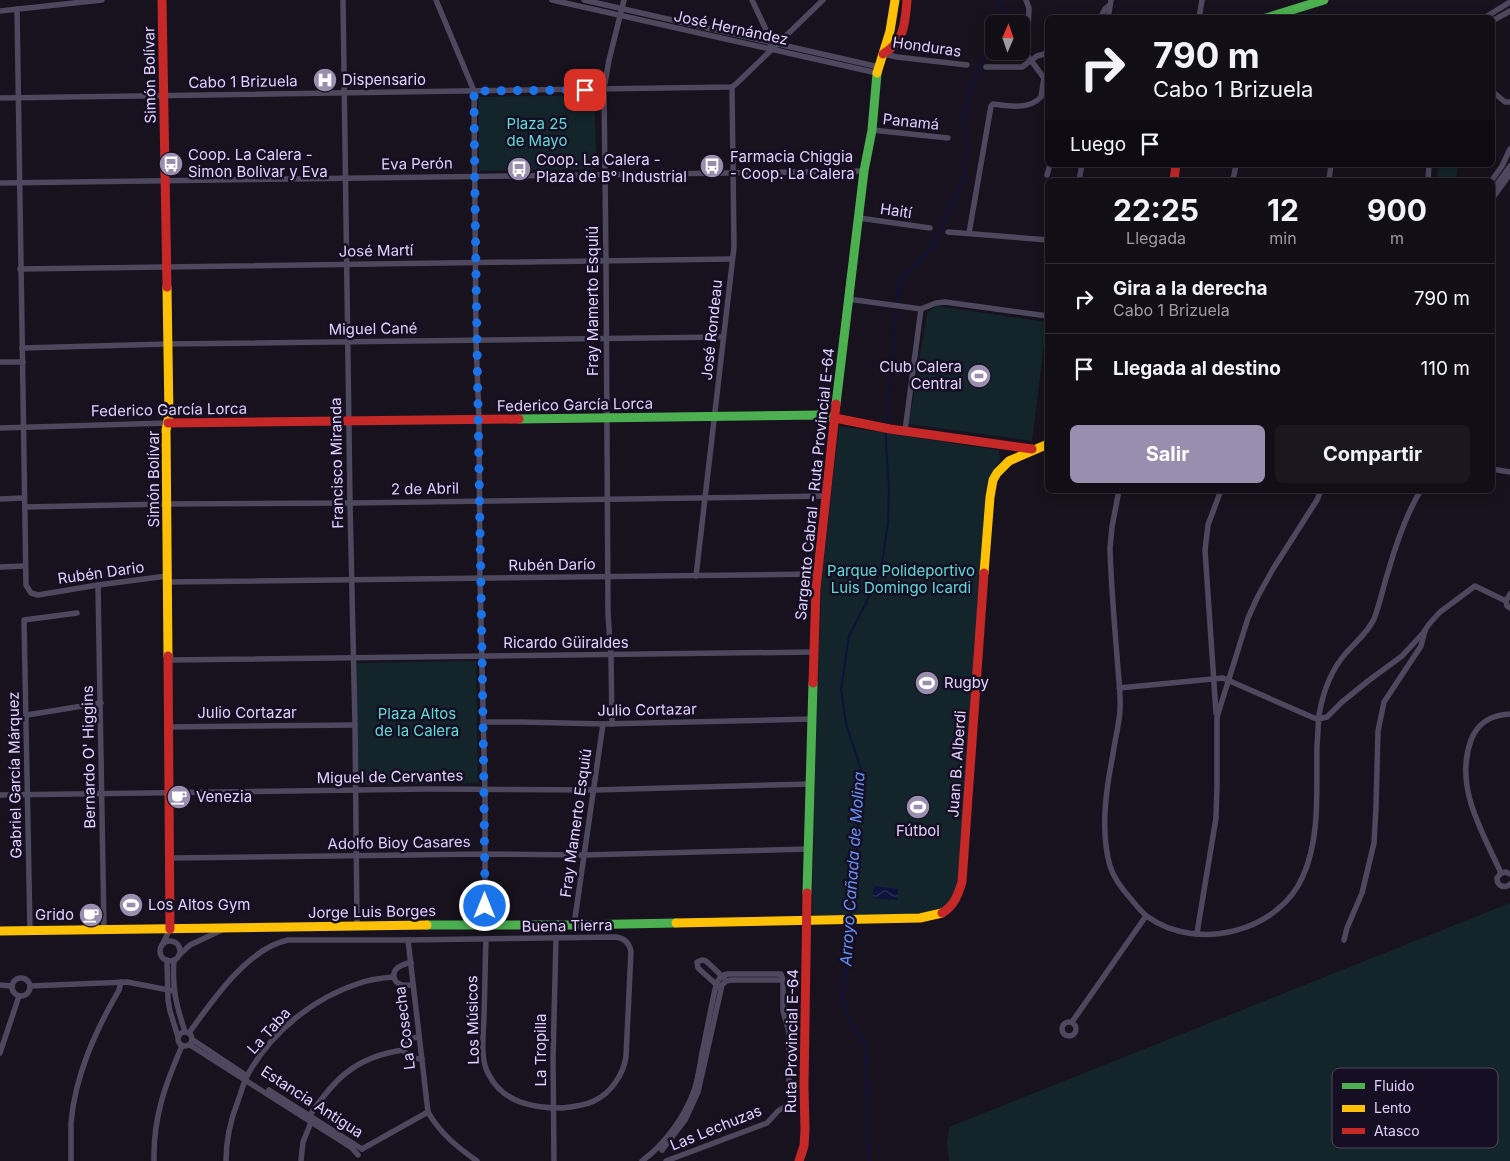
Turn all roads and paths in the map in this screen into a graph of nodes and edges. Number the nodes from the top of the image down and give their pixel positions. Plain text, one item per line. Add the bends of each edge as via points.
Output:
1 (102, 0) edge
2 (162, 0) edge
3 (343, 0) edge
4 (436, 0) edge
5 (552, 0) edge
6 (584, 0) edge
7 (624, 0) edge
8 (752, 0) edge
9 (823, 0) edge
10 (894, 0) edge
11 (907, 0) edge
12 (1026, 0) edge
13 (1202, 0) edge
14 (1324, 0) edge
15 (1510, 2) edge
16 (1111, 3) edge
17 (17, 9) junction
18 (622, 9) junction
19 (0, 11) edge
20 (1510, 12) edge
21 (1102, 15) edge
22 (1200, 15) edge
23 (1276, 15) edge
24 (1489, 15) edge
25 (620, 16) junction
26 (1495, 20) edge
27 (778, 44) junction
28 (771, 46) junction
29 (883, 54) junction
30 (1045, 54) edge
31 (1031, 61) junction
32 (967, 65) dead end
33 (986, 67) dead end
34 (878, 70) junction
35 (1045, 77) edge
36 (1045, 82) edge
37 (732, 87) junction
38 (604, 89) junction
39 (474, 91) junction
40 (344, 93) junction
41 (1495, 93) edge
42 (164, 95) junction
43 (0, 98) edge
44 (18, 98) junction
45 (1510, 103) edge
46 (872, 130) junction
47 (948, 138) dead end
48 (1510, 149) edge
49 (1510, 166) edge
50 (1049, 167) edge
51 (864, 171) junction
52 (733, 172) junction
53 (604, 174) junction
54 (1510, 174) edge
55 (1047, 175) dead end
56 (474, 176) junction
57 (345, 178) junction
58 (1493, 178) edge
59 (165, 180) junction
60 (0, 182) edge
61 (19, 183) junction
62 (1495, 187) edge
63 (1495, 195) edge
64 (859, 218) junction
65 (930, 228) dead end
66 (948, 232) dead end
67 (969, 233) junction
68 (1045, 240) edge
69 (732, 259) junction
70 (606, 260) junction
71 (476, 263) junction
72 (347, 264) junction
73 (167, 267) junction
74 (20, 269) junction
75 (848, 299) junction
76 (921, 309) junction
77 (1045, 316) edge
78 (724, 337) junction
79 (606, 338) junction
80 (476, 340) junction
81 (348, 342) junction
82 (168, 344) junction
83 (22, 348) junction
84 (0, 362) edge
85 (23, 362) junction
86 (715, 416) junction
87 (607, 418) junction
88 (834, 418) junction
89 (479, 420) junction
90 (349, 422) junction
91 (168, 423) junction
92 (23, 427) junction
93 (0, 428) edge
94 (905, 431) junction
95 (997, 444) junction
96 (1045, 445) edge
97 (1034, 450) junction
98 (999, 470) junction
99 (1495, 470) edge
100 (1510, 472) edge
101 (1118, 493) edge
102 (1220, 493) edge
103 (1320, 493) edge
104 (1419, 493) edge
105 (826, 496) junction
106 (705, 497) junction
107 (24, 498) junction
108 (0, 499) edge
109 (608, 499) junction
110 (479, 501) junction
111 (350, 503) junction
112 (167, 504) junction
113 (25, 507) junction
114 (25, 566) junction
115 (0, 567) edge
116 (818, 574) junction
117 (696, 576) junction
118 (608, 577) junction
119 (167, 579) junction
120 (480, 579) junction
121 (352, 580) junction
122 (98, 585) junction
123 (1510, 594) edge
124 (1506, 601) junction
125 (1510, 608) edge
126 (77, 612) dead end
127 (1425, 630) junction
128 (813, 652) junction
129 (482, 656) junction
130 (611, 656) junction
131 (353, 658) junction
132 (168, 660) junction
133 (1214, 678) junction
134 (1229, 680) junction
135 (1119, 688) junction
136 (101, 703) junction
137 (1510, 714) edge
138 (27, 715) junction
139 (1217, 717) junction
140 (812, 719) junction
141 (1318, 719) junction
142 (483, 722) junction
143 (603, 724) junction
144 (612, 724) junction
145 (355, 725) junction
146 (168, 726) junction
147 (810, 784) junction
148 (484, 789) junction
149 (356, 790) junction
150 (594, 790) junction
151 (169, 792) junction
152 (27, 794) junction
153 (101, 794) junction
154 (0, 795) edge
155 (808, 849) junction
156 (485, 854) junction
157 (584, 855) junction
158 (357, 856) junction
159 (170, 858) junction
160 (1501, 872) junction
161 (1510, 874) edge
162 (1510, 884) edge
163 (952, 906) joint
164 (1146, 916) junction
165 (807, 921) junction
166 (485, 924) junction
167 (574, 925) junction
168 (357, 926) junction
169 (227, 928) junction
170 (104, 929) junction
171 (170, 929) junction
172 (30, 930) junction
173 (0, 931) edge
174 (1196, 933) junction
175 (556, 938) junction
176 (486, 939) junction
177 (624, 939) joint
178 (408, 940) junction
179 (1344, 940) dead end
180 (173, 941) junction
181 (162, 946) junction
182 (177, 958) junction
183 (167, 960) junction
184 (411, 962) junction
185 (394, 976) junction
186 (724, 978) junction
187 (121, 982) junction
188 (0, 984) edge
189 (716, 985) junction
190 (12, 986) junction
191 (30, 986) junction
192 (413, 986) junction
193 (167, 989) junction
194 (721, 990) junction
195 (174, 991) junction
196 (19, 996) junction
197 (1072, 1022) dead end
198 (187, 1032) junction
199 (178, 1037) junction
200 (419, 1037) junction
201 (192, 1043) junction
202 (182, 1046) junction
203 (403, 1050) junction
204 (0, 1053) edge
205 (422, 1059) junction
206 (246, 1078) junction
207 (554, 1108) junction
208 (428, 1112) junction
209 (310, 1119) junction
210 (660, 1149) junction
211 (464, 1152) junction
212 (359, 1155) edge
213 (464, 1160) dead end
214 (71, 1161) edge
215 (154, 1161) edge
216 (226, 1161) edge
217 (302, 1161) edge
218 (477, 1161) edge
219 (554, 1161) edge
220 (642, 1161) edge
221 (667, 1161) edge
222 (799, 1161) edge

1 - 17 street
2 - 42 street, Simón Bolívar
3 - 40 street, Francisco Miranda
4 - 39 street
5 - 25 street, José Hernández
6 - 18 street, José Hernández
7 - 18 street, Fray Mamerto Esquiú
8 - 28 street
9 - 27 street
10 - 29 street, Sargento Cabral - Ruta Provincial E-64
11 - 29 street, Sargento Cabral - Ruta Provincial E-64 via 902,36 890,51
12 - 31 street via 1029,8 1027,55
13 - 22 street
14 - 23 street
15 - 24 street
16 - 21 street
17 - 19 street
17 - 44 street
18 - 25 street, Fray Mamerto Esquiú
18 - 28 street, José Hernández
20 - 26 street
25 - 28 street, José Hernández
25 - 38 street, Fray Mamerto Esquiú
27 - 28 street
27 - 34 street, José Hernández
28 - 34 street, José Hernández
28 - 37 street
29 - 32 street, Honduras
29 - 34 street, Sargento Cabral - Ruta Provincial E-64
30 - 31 street
31 - 33 street via 1022,67
31 - 35 street
34 - 46 street, Sargento Cabral - Ruta Provincial E-64
36 - 67 street via 1040,99 1024,106 993,104 990,108
37 - 38 street, Cabo 1 Brizuela
37 - 52 street, José Rondeau
38 - 39 street, Cabo 1 Brizuela
38 - 53 street, Fray Mamerto Esquiú
39 - 40 street, Cabo 1 Brizuela
39 - 56 street
40 - 42 street, Cabo 1 Brizuela
40 - 57 street, Francisco Miranda
41 - 45 street
42 - 44 street, Cabo 1 Brizuela
42 - 59 street, Simón Bolívar
43 - 44 street, Cabo 1 Brizuela
44 - 61 street
46 - 47 street, Panamá
46 - 51 street, Sargento Cabral - Ruta Provincial E-64
48 - 58 street
49 - 62 street
50 - 55 street
51 - 52 street, Eva Perón
51 - 64 street, Sargento Cabral - Ruta Provincial E-64
52 - 53 street, Eva Perón
52 - 69 street, José Rondeau
53 - 56 street, Eva Perón
53 - 70 street, Fray Mamerto Esquiú
54 - 63 street
56 - 57 street, Eva Perón
56 - 71 street
57 - 59 street, Eva Perón
57 - 72 street, Francisco Miranda
59 - 61 street, Eva Perón
59 - 73 street, Simón Bolívar
60 - 61 street, Eva Perón
61 - 74 street
64 - 65 street, Haití
64 - 75 street, Sargento Cabral - Ruta Provincial E-64
66 - 67 street
67 - 68 street
69 - 70 street, José Martí
69 - 78 street, José Rondeau
70 - 71 street, José Martí
70 - 79 street, Fray Mamerto Esquiú
71 - 72 street, José Martí
71 - 80 street
72 - 73 street, José Martí
72 - 81 street, Francisco Miranda
73 - 74 street, José Martí
73 - 82 street, Simón Bolívar
74 - 83 street
75 - 76 street
75 - 88 street, Sargento Cabral - Ruta Provincial E-64
76 - 77 street via 944,302
76 - 94 street
78 - 79 street, Miguel Cané
78 - 86 street, José Rondeau
79 - 80 street, Miguel Cané
79 - 87 street, Fray Mamerto Esquiú
80 - 81 street, Miguel Cané
80 - 89 street
81 - 82 street, Miguel Cané
81 - 90 street, Francisco Miranda
82 - 83 street, Miguel Cané
82 - 91 street, Simón Bolívar
83 - 85 street
84 - 85 street
85 - 92 street
86 - 87 street, Federico García Lorca
86 - 88 street, Federico García Lorca via 821,415
86 - 106 street, José Rondeau
87 - 89 street, Federico García Lorca
87 - 109 street, Fray Mamerto Esquiú
88 - 94 street, Federico García Lorca
88 - 105 street, Sargento Cabral - Ruta Provincial E-64
89 - 90 street, Federico García Lorca
89 - 110 street
90 - 91 street, Federico García Lorca
90 - 111 street, Francisco Miranda
91 - 92 street, Federico García Lorca
91 - 112 street, Simón Bolívar
92 - 93 street, Federico García Lorca
92 - 107 street
94 - 95 street, Federico García Lorca
95 - 97 street, Federico García Lorca
95 - 98 street via 1003,449 1004,457
96 - 97 street
97 - 98 street
98 - 163 street, Juan B. Alberdi via 992,483 989,507 962,882
99 - 100 street
101 - 135 street via 1110,548
102 - 133 street via 1208,525 1205,550
103 - 134 street via 1258,596
104 - 141 street via 1392,560 1373,621 1334,670 1324,690
105 - 106 street, 2 de Abril
105 - 116 street, Sargento Cabral - Ruta Provincial E-64
106 - 109 street, 2 de Abril
106 - 117 street, José Rondeau
107 - 108 street
107 - 113 street
109 - 110 street, 2 de Abril
109 - 118 street, Fray Mamerto Esquiú
110 - 111 street, 2 de Abril
110 - 120 street
111 - 112 street, 2 de Abril
111 - 121 street, Francisco Miranda
112 - 113 street, 2 de Abril
112 - 119 street, Simón Bolívar
113 - 114 street
114 - 115 street
114 - 122 street, Rubén Dario via 26,585 31,593 38,595
116 - 117 street, Rubén Darío
116 - 128 street, Sargento Cabral - Ruta Provincial E-64
117 - 118 street, Rubén Darío
118 - 120 street, Rubén Darío
118 - 130 street, Fray Mamerto Esquiú
119 - 121 street, Rubén Darío
119 - 122 street, Rubén Dario
119 - 132 street, Simón Bolívar
120 - 121 street, Rubén Darío
120 - 129 street
121 - 131 street, Francisco Miranda
122 - 136 street, Bernardo O' Higgins
123 - 124 street
124 - 125 street
124 - 127 street via 1475,586 1440,612
126 - 138 street, Gabriel García Márquez via 24,620
127 - 141 street via 1402,656 1361,686 1327,717
127 - 179 street via 1421,646 1387,697 1380,719 1374,843 1362,893
128 - 130 street, Ricardo Güiraldes
128 - 140 street, Sargento Cabral - Ruta Provincial E-64
129 - 130 street, Ricardo Güiraldes
129 - 131 street, Ricardo Güiraldes
129 - 142 street
130 - 144 street, Fray Mamerto Esquiú
131 - 132 street, Ricardo Güiraldes
131 - 145 street, Francisco Miranda
132 - 146 street, Simón Bolívar
133 - 134 street
133 - 135 street
133 - 139 street
134 - 139 street
134 - 141 street
135 - 164 street via 1120,710 1106,801 1106,842 1115,878
136 - 138 street
136 - 153 street, Bernardo O' Higgins
137 - 160 street via 1493,716 1478,728 1469,747 1466,765 1473,814
138 - 152 street, Gabriel García Márquez
139 - 174 street via 1216,818
140 - 144 street, Julio Cortazar
140 - 147 street, Sargento Cabral - Ruta Provincial E-64
141 - 174 street via 1314,833 1309,861 1297,888 1290,899 1256,923 1223,933
142 - 143 street, Julio Cortazar
142 - 148 street
143 - 144 street, Julio Cortazar
143 - 150 street, Fray Mamerto Esquiú
145 - 146 street, Julio Cortazar
145 - 149 street, Francisco Miranda
146 - 151 street, Simón Bolívar
147 - 150 street, Miguel de Cervantes
147 - 155 street, Sargento Cabral - Ruta Provincial E-64
148 - 149 street, Miguel de Cervantes
148 - 150 street, Miguel de Cervantes
148 - 156 street
149 - 151 street, Miguel de Cervantes
149 - 158 street, Francisco Miranda
150 - 157 street, Fray Mamerto Esquiú
151 - 153 street, Miguel de Cervantes
151 - 159 street, Simón Bolívar
152 - 153 street, Miguel de Cervantes
152 - 154 street, Miguel de Cervantes
152 - 172 street, Gabriel García Márquez
153 - 170 street, Bernardo O' Higgins
155 - 157 street, Adolfo Bioy Casares
155 - 165 street, Sargento Cabral - Ruta Provincial E-64
156 - 157 street, Adolfo Bioy Casares
156 - 158 street, Adolfo Bioy Casares
156 - 166 street
157 - 167 street, Fray Mamerto Esquiú
158 - 159 street, Adolfo Bioy Casares
158 - 168 street, Francisco Miranda
159 - 171 street, Simón Bolívar
160 - 161 street
160 - 162 street via 1498,883 1504,887
163 - 165 street, Jorge Luis Borges via 932,917
164 - 174 street via 1171,928
164 - 197 street
165 - 167 street, Jorge Luis Borges
165 - 222 street, Ruta Provincial E-64 via 806,1130
166 - 167 street, Jorge Luis Borges
166 - 168 street, Jorge Luis Borges
168 - 169 street, Jorge Luis Borges
169 - 171 street, Jorge Luis Borges
169 - 182 street via 190,945
170 - 171 street, Jorge Luis Borges
170 - 172 street, Jorge Luis Borges
171 - 180 street, Simón Bolívar
171 - 181 street, Simón Bolívar
172 - 173 street, Jorge Luis Borges
175 - 176 street, Buena Tierra
175 - 177 street, Buena Tierra
175 - 207 street, La Tropilla
176 - 178 street, Buena Tierra
176 - 207 street, Los Músicos via 486,1070 502,1092 518,1102
177 - 207 street, Los Músicos via 631,951 623,1070 609,1090 594,1101
178 - 184 street, La Cosecha
178 - 198 street, Buena Tierra via 288,940 275,944 248,963 223,987
180 - 181 street
180 - 182 street via 180,947
181 - 183 street via 160,952
182 - 183 street
182 - 195 street
183 - 193 street
184 - 185 street, La Taba via 400,965
184 - 192 street, La Cosecha
185 - 192 street via 396,982
185 - 206 street, La Taba via 348,987 323,999 290,1022
186 - 189 street
186 - 189 street via 706,961 697,962 698,968
186 - 194 street
186 - 221 street, Las Lechuzas via 782,977 783,1007 789,1032 788,1105 768,1123
187 - 191 street
187 - 193 street
187 - 214 street via 95,1036 81,1076 72,1121
188 - 190 street
189 - 194 street
189 - 210 street via 695,1089
190 - 191 street via 23,978
190 - 196 street via 14,994
191 - 196 street via 27,994
192 - 200 street, La Cosecha
193 - 195 street
193 - 199 street
194 - 210 street via 698,1092 685,1120
195 - 198 street
196 - 204 street
198 - 199 street
198 - 201 street via 192,1036
199 - 202 street
200 - 203 street via 406,1040
200 - 205 street, La Cosecha
201 - 202 street
201 - 206 street, Estancia Antigua
202 - 215 street via 159,1106 154,1131
203 - 205 street via 410,1058
203 - 209 street via 358,1064 335,1082
205 - 208 street, La Cosecha
206 - 209 street, Estancia Antigua
206 - 216 street, La Taba via 232,1116
207 - 219 street, La Tropilla
208 - 211 street, La Cosecha via 442,1132
208 - 212 street
209 - 212 street, Estancia Antigua
209 - 217 street via 303,1142
210 - 220 street
210 - 221 street
211 - 213 street
211 - 218 street, La Cosecha

